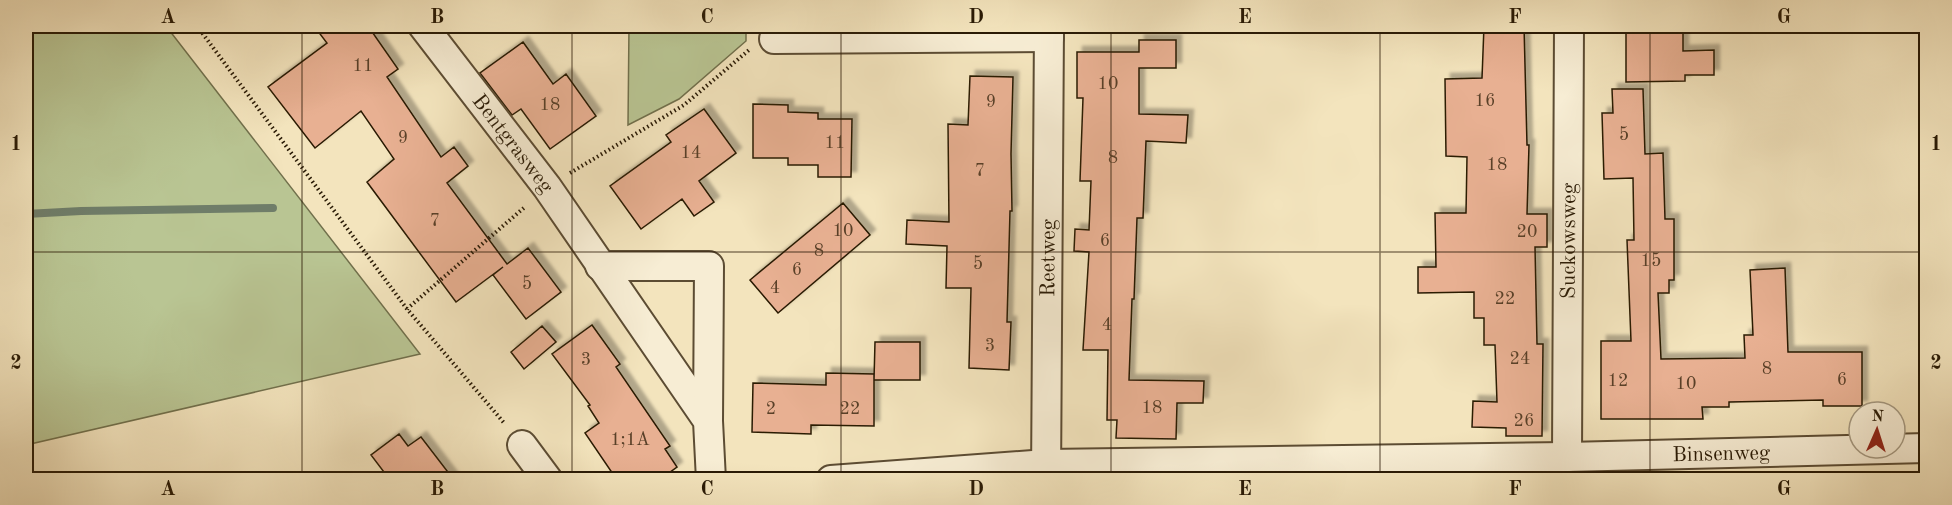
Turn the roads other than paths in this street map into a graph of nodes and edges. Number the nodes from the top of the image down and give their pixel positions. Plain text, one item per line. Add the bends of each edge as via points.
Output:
1 (423, 26) edge
2 (1569, 26) edge
3 (1049, 31) edge
4 (774, 39) road end
5 (600, 266) junction
6 (708, 421) junction
7 (522, 445) road end
8 (1926, 448) edge
9 (1567, 457) junction
10 (1046, 472) edge
11 (548, 480) edge
12 (711, 480) edge
13 (831, 480) edge

1 - 5 street, Bentgrasweg via 547,187
2 - 9 street, Suckowsweg
3 - 4 street, Reetweg
3 - 10 street, Reetweg
5 - 6 street, Bentgrasweg
5 - 6 street via 709,266
6 - 12 street
7 - 11 street
8 - 9 street, Binsenweg
9 - 10 street, Binsenweg
10 - 13 street, Binsenweg

